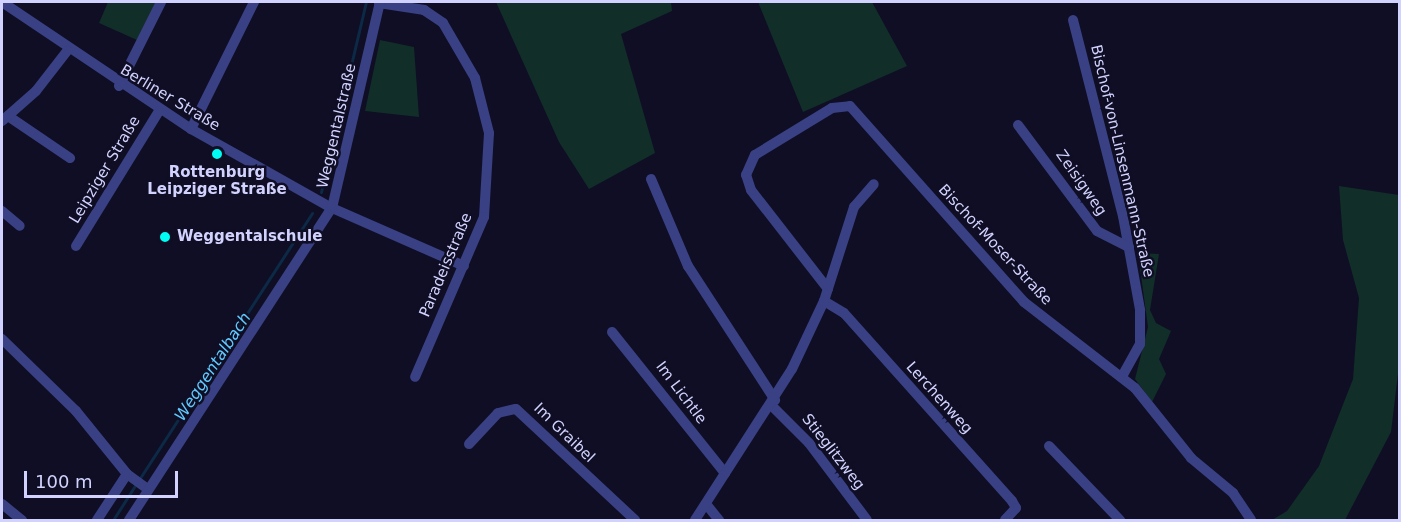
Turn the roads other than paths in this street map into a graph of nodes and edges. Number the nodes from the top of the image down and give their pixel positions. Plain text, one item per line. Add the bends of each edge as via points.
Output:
1 (2, 2) edge
2 (161, 2) edge
3 (254, 2) edge
4 (380, 2) edge
5 (1073, 20) dead end
6 (67, 51) junction
7 (119, 86) junction
8 (159, 111) junction
9 (5, 118) edge
10 (1018, 125) dead end
11 (191, 129) junction
12 (70, 158) dead end
13 (651, 179) dead end
14 (874, 184) dead end
15 (332, 208) junction
16 (2, 211) edge
17 (20, 226) dead end
18 (76, 246) dead end
19 (1129, 247) junction
20 (464, 266) junction
21 (828, 288) junction
22 (824, 302) junction
23 (612, 332) dead end
24 (2, 339) edge
25 (415, 377) dead end
26 (1122, 377) junction
27 (773, 403) junction
28 (469, 444) dead end
29 (1049, 446) dead end
30 (725, 473) junction
31 (129, 476) junction
32 (145, 487) junction
33 (2, 504) edge
34 (706, 504) junction
35 (22, 520) edge
36 (97, 520) edge
37 (129, 520) edge
38 (635, 520) edge
39 (695, 520) edge
40 (719, 520) edge
41 (867, 520) edge
42 (1005, 520) edge
43 (1120, 520) edge
44 (1251, 520) edge

1 - 6 street, Berliner Straße
2 - 7 street
3 - 11 street
4 - 15 street, Weggentalstraße
4 - 20 street, Paradeisstraße via 437,17 480,92 489,133 489,188
5 - 19 street, Bischof-von-Linsenmann-Straße
6 - 7 street, Berliner Straße
6 - 9 street via 36,91
7 - 8 street, Berliner Straße
8 - 11 street, Berliner Straße
8 - 18 street, Leipziger Straße
9 - 12 street
10 - 19 street, Zeisigweg via 1097,231
11 - 15 street, Berliner Straße
13 - 27 street, Stieglitzweg via 688,266
14 - 21 street via 854,207
15 - 20 street, Berliner Straße
15 - 32 street, Weggentalstraße
16 - 17 street
19 - 26 street, Bischof-von-Linsenmann-Straße via 1142,328
20 - 25 street, Paradeisstraße
21 - 22 street
21 - 26 street, Bischof-Moser-Straße via 751,190 746,176 755,155 832,108 850,106 1024,302
22 - 27 street
22 - 42 street, Lerchenweg via 844,313 1012,501 1016,508
23 - 30 street, Im Lichtle
24 - 31 street via 76,411
26 - 44 street, Bischof-Moser-Straße via 1191,458 1233,494
27 - 30 street
27 - 41 street, Stieglitzweg via 809,443
28 - 38 street, Im Graibel via 498,413 516,409
29 - 43 street
30 - 34 street
31 - 32 street
31 - 36 street
32 - 37 street, Weggentalstraße
33 - 35 street
34 - 39 street
34 - 40 street

